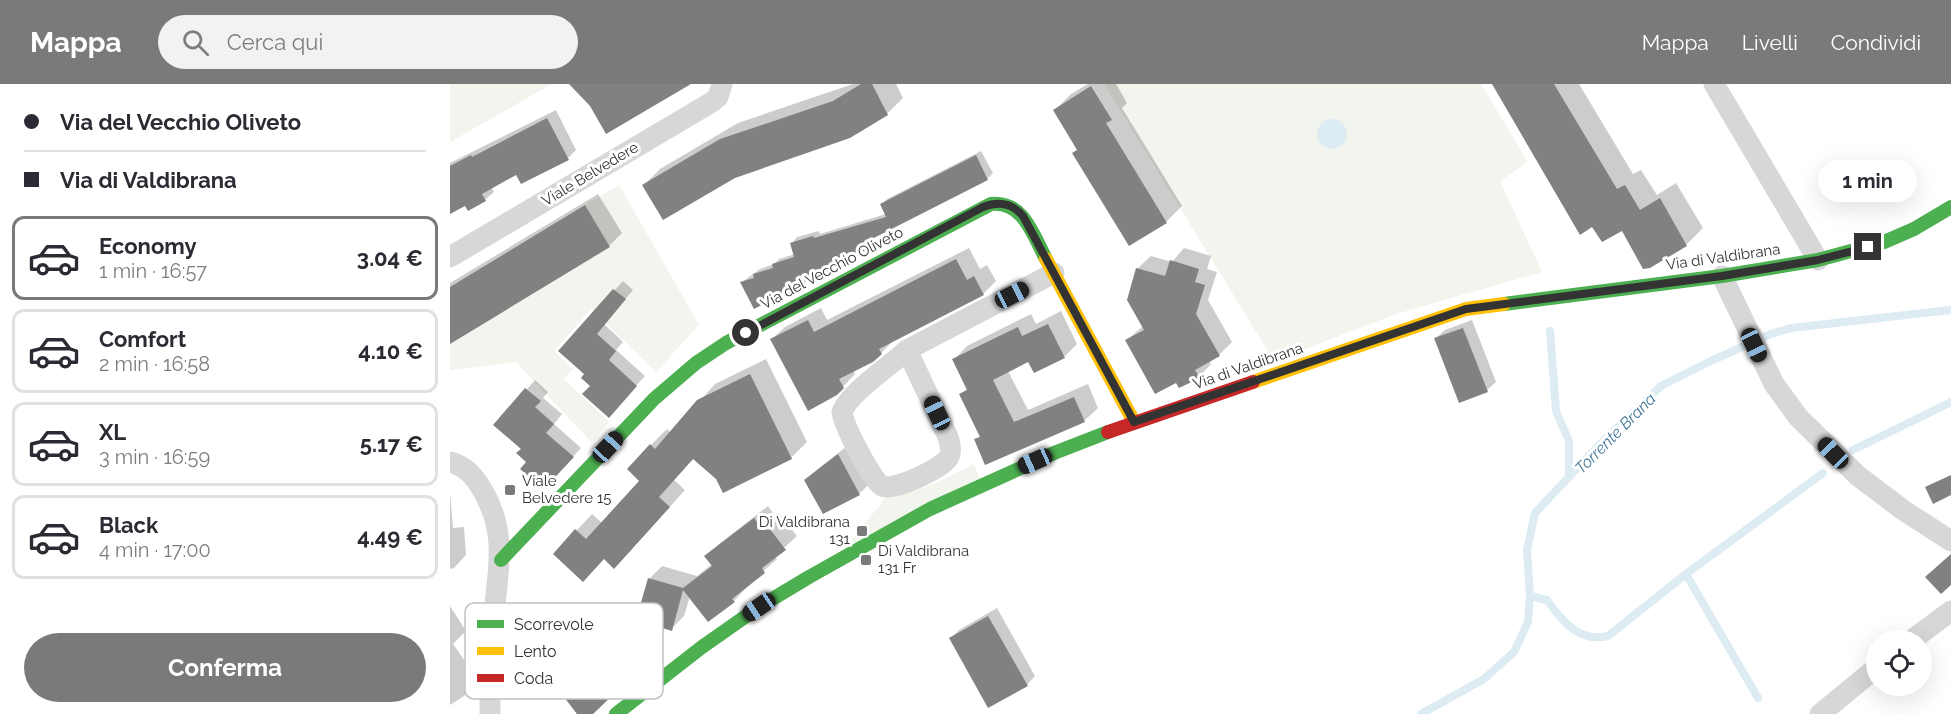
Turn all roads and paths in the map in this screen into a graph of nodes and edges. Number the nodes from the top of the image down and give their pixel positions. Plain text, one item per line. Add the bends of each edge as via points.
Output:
1 (722, 84) edge
2 (1714, 84) edge
3 (1951, 207) edge
4 (450, 257) edge
5 (1818, 260) junction
6 (1054, 273) junction
7 (1722, 276) junction
8 (907, 350) junction
9 (1134, 422) junction
10 (450, 462) edge
11 (1951, 541) edge
12 (501, 560) junction
13 (495, 603) edge
14 (1951, 611) edge
15 (1925, 630) edge
16 (1866, 676) edge
17 (663, 677) edge
18 (635, 699) edge
19 (616, 714) edge
20 (1820, 714) edge

1 - 4 street, Viale Belvedere via 712,102
2 - 5 street
3 - 5 street, Via di Valdibrana via 1884,242
5 - 7 street, Via di Valdibrana
6 - 8 street
6 - 9 street, Via del Vecchio Oliveto
6 - 12 street, Via del Vecchio Oliveto via 1018,209 1001,203 983,207 726,343 696,363 654,399
7 - 9 street, Via di Valdibrana via 1466,309
7 - 11 street via 1762,362 1789,405 1833,453 1886,497
8 - 8 street via 854,395 842,412 872,476 887,488 936,468 946,461 951,449
9 - 17 street, Via di Valdibrana via 995,478 930,509 759,607
10 - 12 street via 472,474 484,493 497,523
12 - 13 street
14 - 15 street
16 - 20 street
18 - 19 street, Via di Valdibrana

